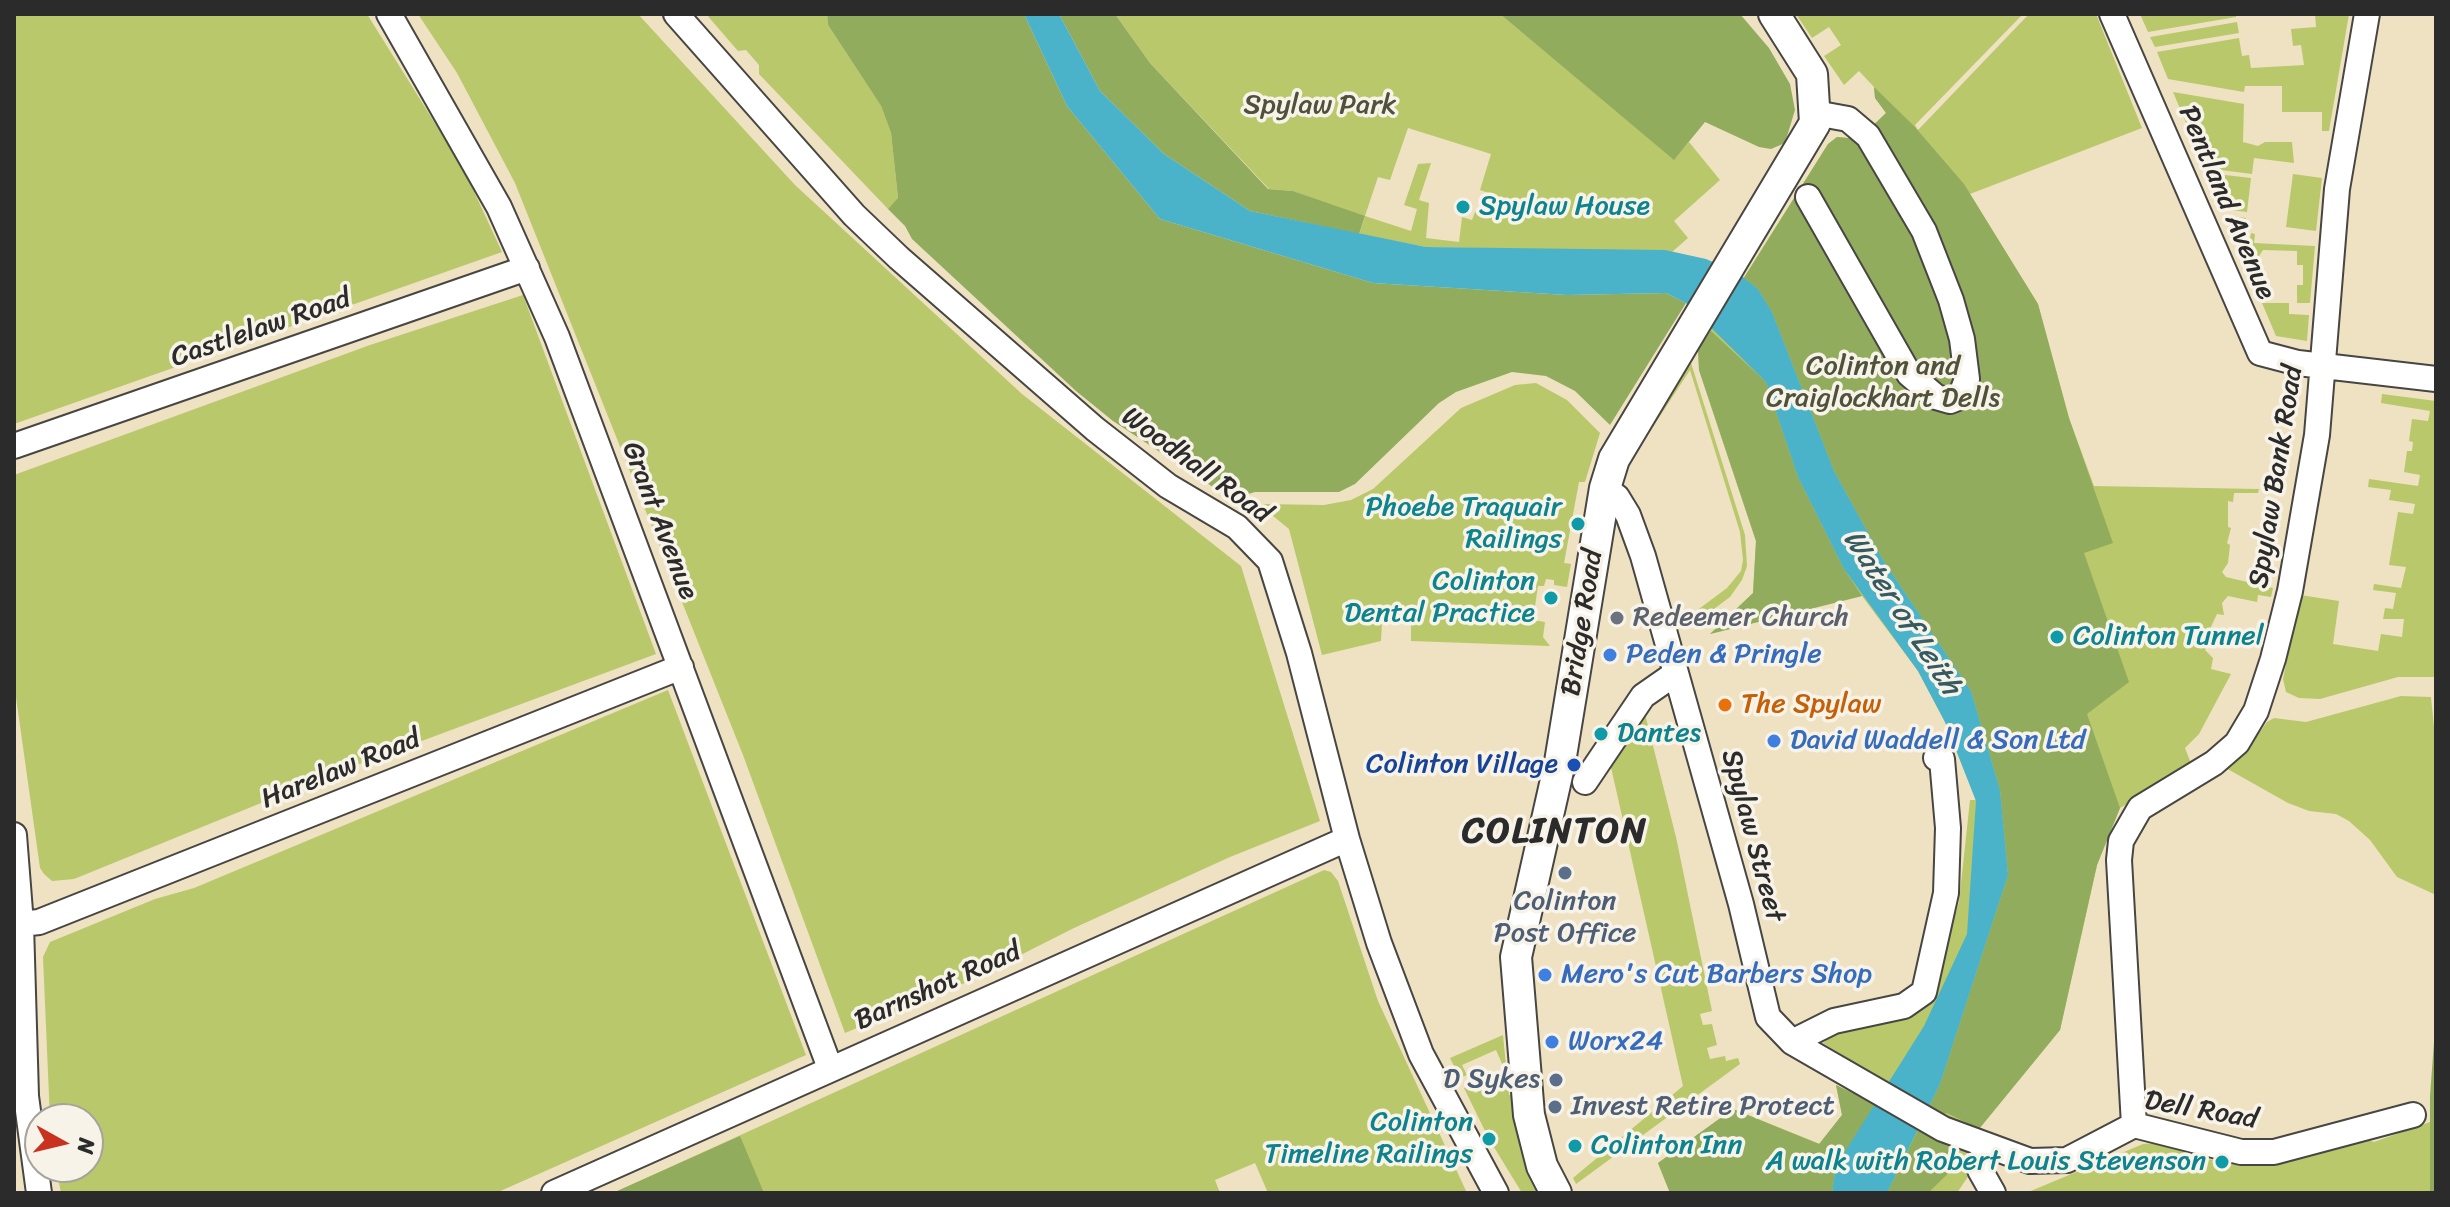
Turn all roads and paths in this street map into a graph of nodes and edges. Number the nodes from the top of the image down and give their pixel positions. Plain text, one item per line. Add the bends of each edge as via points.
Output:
1 (389, 14) edge
2 (676, 14) edge
3 (1774, 14) edge
4 (2112, 14) edge
5 (2367, 14) edge
6 (1816, 106) junction
7 (1808, 197) dead end
8 (527, 268) junction
9 (2325, 366) junction
10 (2436, 379) edge
11 (14, 446) edge
12 (1605, 488) junction
13 (681, 667) junction
14 (1676, 673) junction
15 (1936, 758) dead end
16 (1585, 782) dead end
17 (14, 835) edge
18 (1347, 839) junction
19 (21, 924) junction
20 (1792, 1042) junction
21 (830, 1068) junction
22 (1850, 1078) joint
23 (2413, 1115) dead end
24 (2134, 1125) junction
25 (1985, 1145) junction
26 (39, 1193) edge
27 (554, 1193) edge
28 (1496, 1193) edge
29 (1556, 1193) edge
30 (1993, 1193) edge

1 - 8 street, Grant Avenue via 461,137
2 - 18 street, Woodhall Road via 854,215 899,258 1095,429 1259,547 1270,561 1291,627
3 - 6 main road via 1809,67
4 - 9 street, Pentland Avenue via 2257,349 2269,357
5 - 9 street, Spylaw Bank Road via 2337,189
6 - 7 street via 1848,119 1868,136 1924,231 1962,339 1967,379 1960,397 1936,397 1909,374
6 - 12 main road, Bridge Road via 1813,128 1801,150 1619,448
8 - 11 street, Castlelaw Road
8 - 13 street, Grant Avenue
9 - 10 street
9 - 24 street, Spylaw Bank Road via 2290,591 2256,711 2228,752 2140,808 2121,841
12 - 14 street, Spylaw Street via 1628,515
12 - 29 main road, Bridge Road via 1560,762 1516,957 1529,1115 1542,1166
13 - 19 street, Harelaw Road via 39,922
13 - 21 street, Grant Avenue
14 - 16 street via 1643,696
14 - 20 street, Spylaw Street via 1768,1017
15 - 20 street via 1942,759 1948,828 1946,893 1924,992 1904,1006 1834,1021
17 - 19 street
18 - 21 street, Barnshot Road
18 - 28 street, Woodhall Road via 1421,1054
19 - 26 street via 26,1096
20 - 22 street, Spylaw Street
21 - 27 street, Barnshot Road
22 - 25 street, Dell Road via 1943,1129
23 - 24 street, Dell Road via 2274,1152 2241,1152
24 - 25 street, Dell Road via 2067,1160 2030,1161
25 - 30 street via 1980,1170

